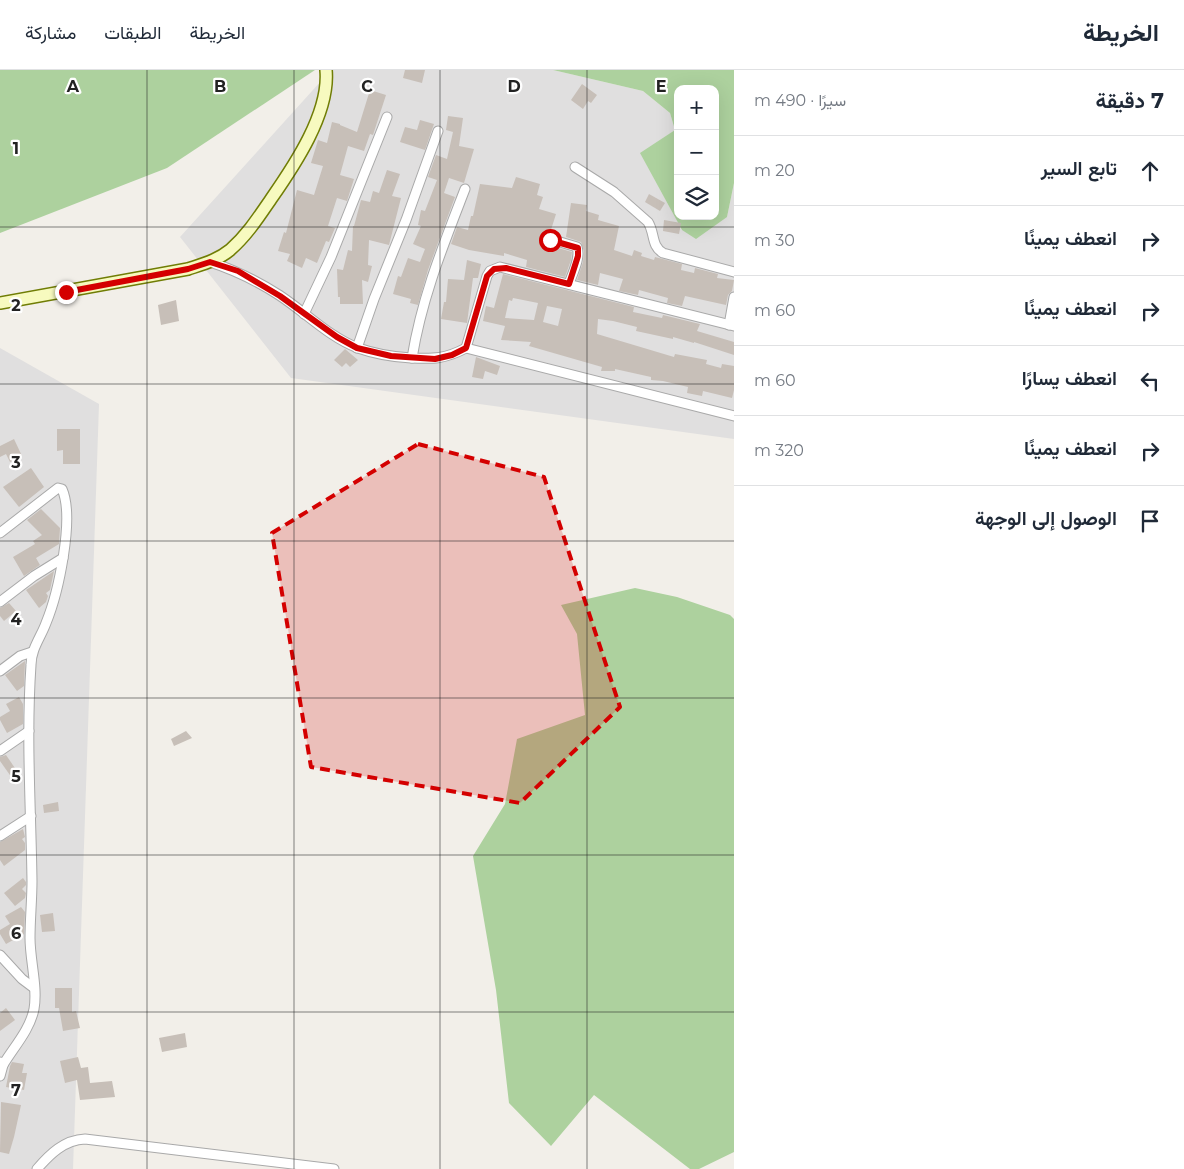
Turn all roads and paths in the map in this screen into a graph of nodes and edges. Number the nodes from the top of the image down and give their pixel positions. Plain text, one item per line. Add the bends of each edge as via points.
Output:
1 (326, 70) edge
2 (387, 117) dead end
3 (438, 131) dead end
4 (575, 167) dead end
5 (465, 189) dead end
6 (550, 240) dead end
7 (210, 262) junction
8 (734, 272) edge
9 (569, 284) junction
10 (734, 297) edge
11 (0, 304) edge
12 (304, 314) junction
13 (732, 326) edge
14 (357, 348) junction
15 (466, 348) junction
16 (412, 358) junction
17 (734, 416) edge
18 (0, 533) edge
19 (63, 558) junction
20 (0, 602) edge
21 (32, 652) junction
22 (0, 671) edge
23 (30, 731) junction
24 (0, 751) edge
25 (31, 816) junction
26 (0, 836) edge
27 (0, 955) edge
28 (34, 988) junction
29 (1, 1064) edge
30 (0, 1076) edge
31 (37, 1169) edge
32 (334, 1169) edge

1 - 7 main road via 315,125 294,167 249,232 229,251
2 - 12 street via 331,257
3 - 14 street
4 - 8 street via 614,192 648,222 657,250
5 - 16 street via 428,287
6 - 9 street via 578,248
7 - 11 main road via 188,269
7 - 12 street via 238,271
9 - 13 street
9 - 15 street via 506,268 494,269 487,276
10 - 13 street
12 - 14 street
14 - 16 street
15 - 16 street via 435,359
15 - 17 street
18 - 19 street via 61,488 66,526
19 - 20 street
19 - 21 street via 47,622
21 - 22 street via 20,656
21 - 23 street
23 - 24 street
23 - 25 street
25 - 26 street
25 - 28 street via 30,949
27 - 28 street
28 - 29 street via 31,1020
29 - 30 street
31 - 32 street via 68,1142 85,1139

